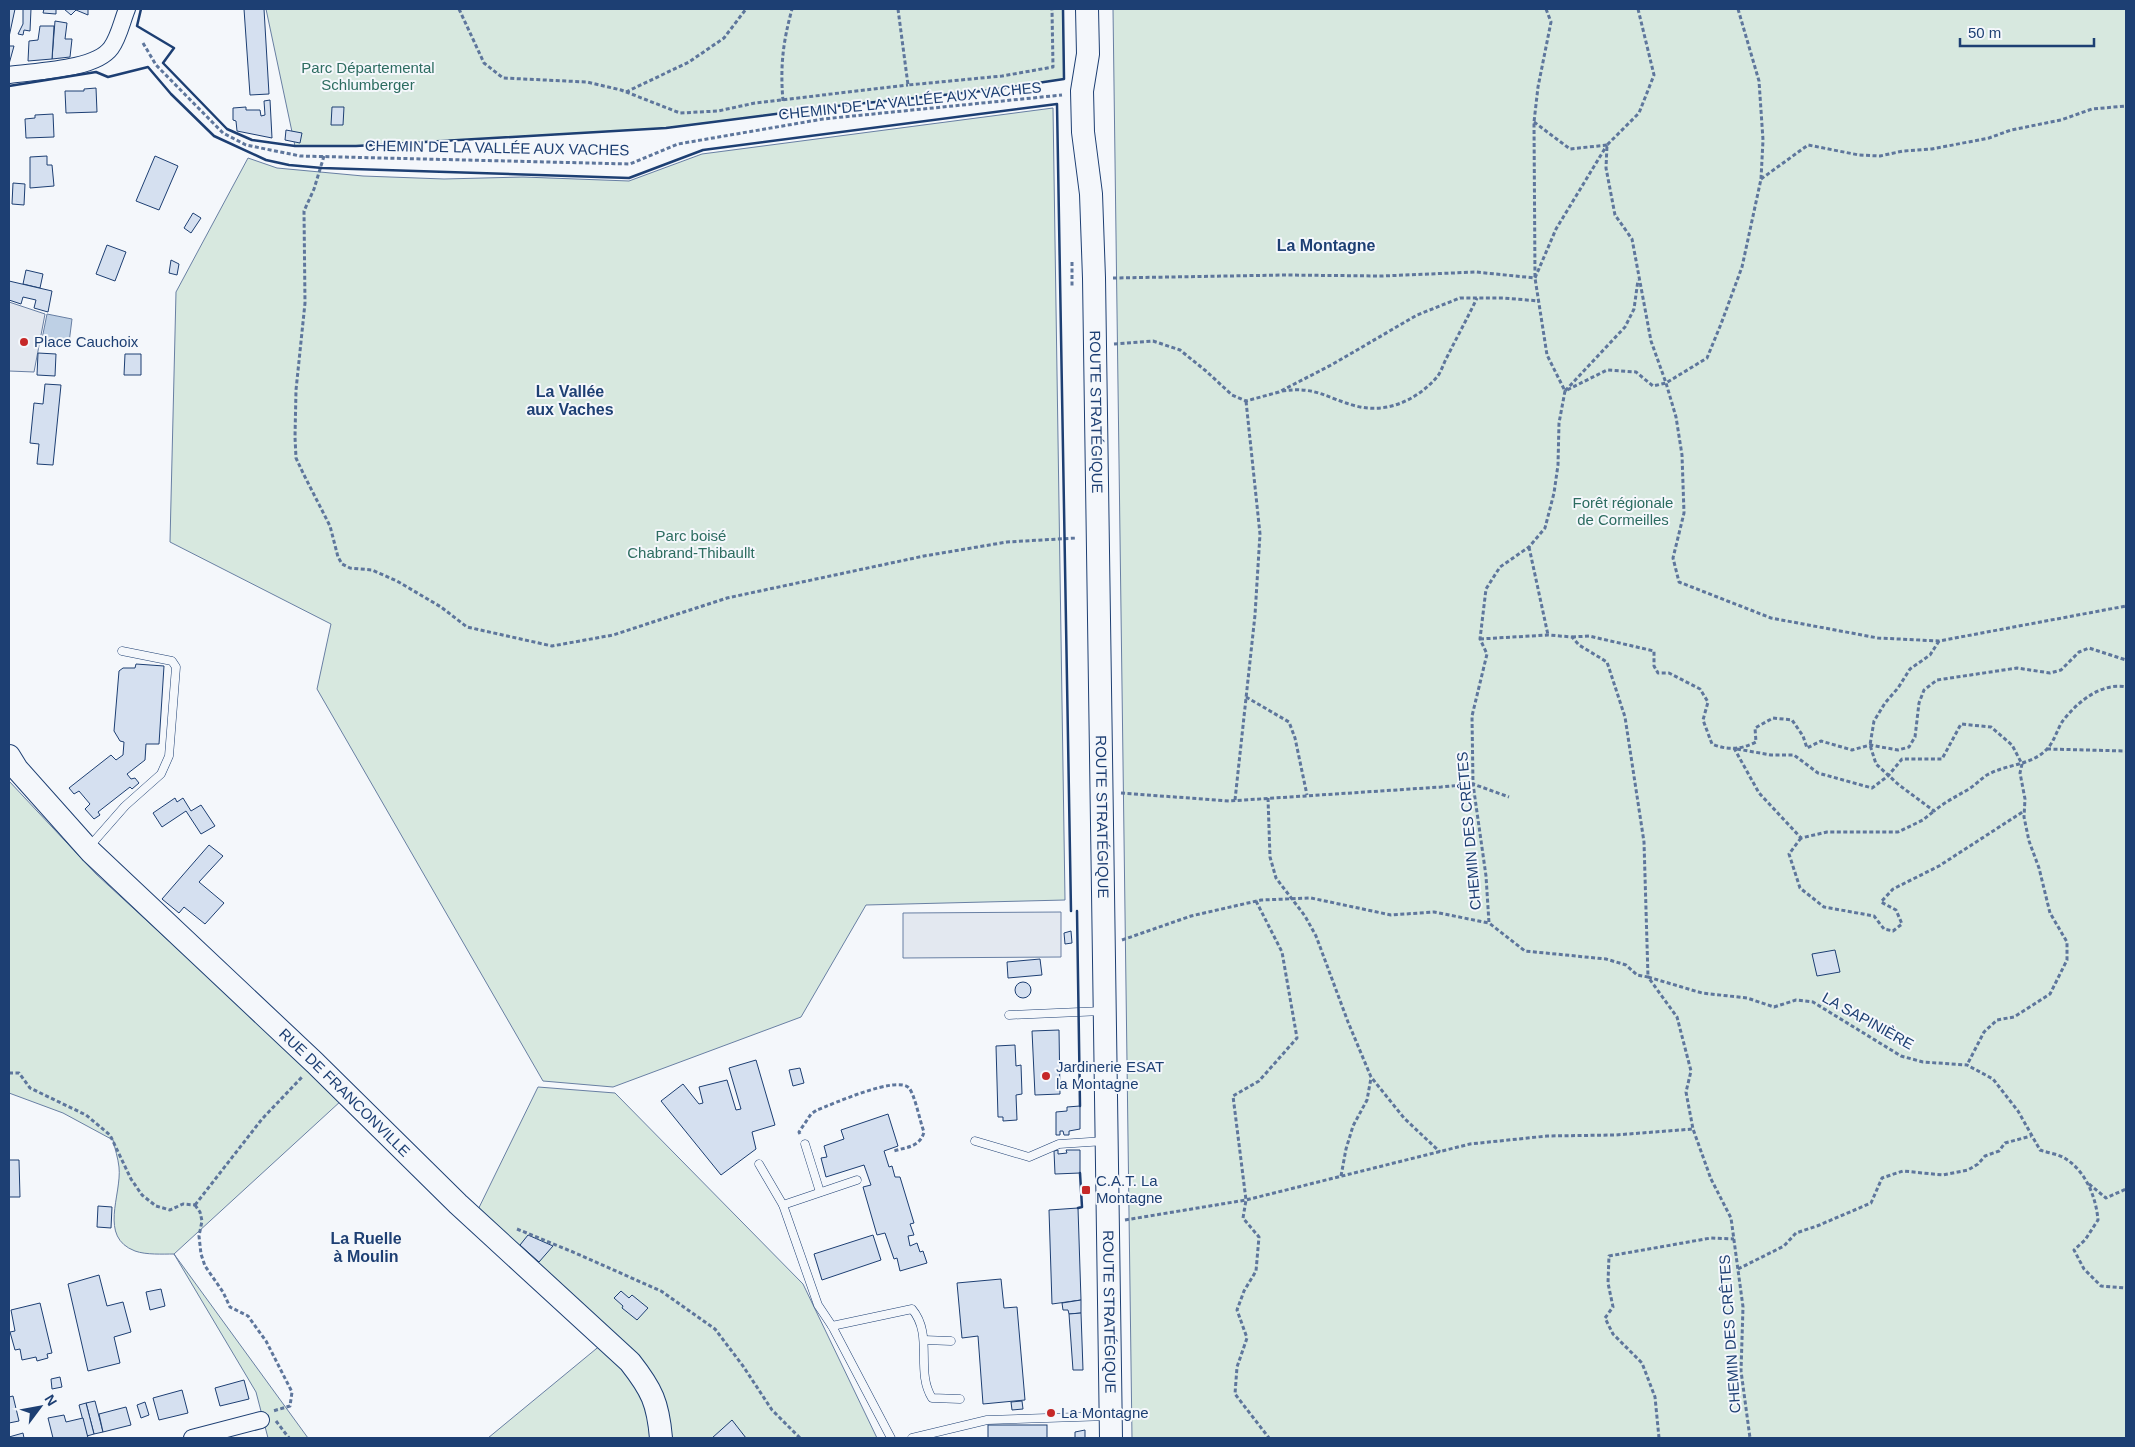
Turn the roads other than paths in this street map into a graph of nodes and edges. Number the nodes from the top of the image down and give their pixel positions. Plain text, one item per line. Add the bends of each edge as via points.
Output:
1 (127, 9) edge
2 (1087, 9) edge
3 (9, 75) edge
4 (122, 651) dead end
5 (9, 756) edge
6 (88, 849) junction
7 (1105, 1011) junction
8 (1009, 1015) dead end
9 (975, 1141) dead end
10 (1107, 1141) junction
11 (805, 1144) road end
12 (758, 1164) dead end
13 (857, 1180) dead end
14 (820, 1192) junction
15 (783, 1204) junction
16 (832, 1326) junction
17 (924, 1340) junction
18 (951, 1341) dead end
19 (960, 1399) dead end
20 (1111, 1416) junction
21 (261, 1420) road end
22 (192, 1438) edge
23 (662, 1438) edge
24 (891, 1438) edge
25 (912, 1438) edge
26 (1111, 1438) edge

1 - 3 street via 111,48 103,55 88,63
2 - 7 street, ROUTE STRATÉGIQUE via 1088,54 1095,91 1096,122 1091,194
4 - 6 lane via 172,661 176,667 169,756 161,774 126,806
5 - 6 street, RUE DE FRANCONVILLE
6 - 23 street, RUE DE FRANCONVILLE via 315,1063 458,1204 630,1362 649,1387 659,1416
7 - 8 lane
7 - 10 street, ROUTE STRATÉGIQUE
9 - 10 lane via 1029,1157 1059,1144
10 - 20 street, ROUTE STRATÉGIQUE
11 - 14 lane
12 - 15 lane
13 - 14 lane
14 - 15 lane
15 - 16 lane via 818,1305
16 - 17 lane via 912,1310 918,1316
16 - 24 lane
17 - 18 lane
17 - 19 lane via 924,1372 932,1398
20 - 25 lane via 987,1420
20 - 26 street, ROUTE STRATÉGIQUE
21 - 22 street

